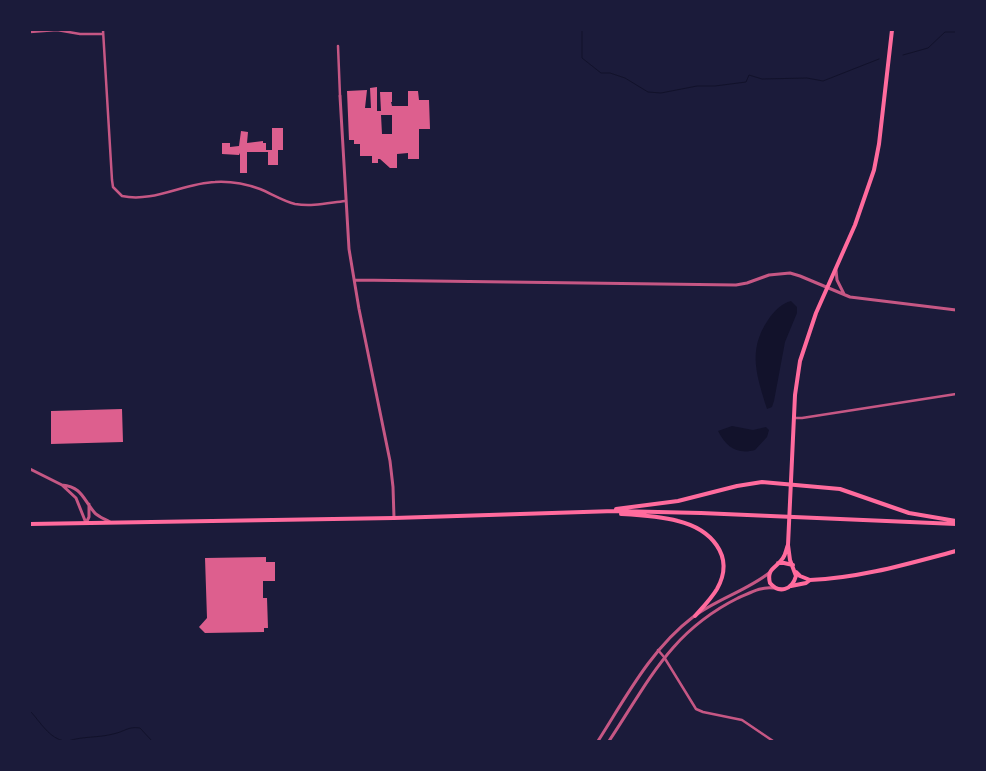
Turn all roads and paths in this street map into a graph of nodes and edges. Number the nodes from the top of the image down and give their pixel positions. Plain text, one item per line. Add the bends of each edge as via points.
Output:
1 (103, 30) edge
2 (892, 30) edge
3 (30, 32) edge
4 (103, 34) junction
5 (338, 46) dead end
6 (340, 96) joint
7 (345, 201) junction
8 (836, 269) junction
9 (354, 280) junction
10 (826, 288) junction
11 (844, 295) junction
12 (956, 310) edge
13 (956, 394) edge
14 (795, 418) junction
15 (30, 469) edge
16 (792, 484) junction
17 (62, 485) junction
18 (89, 504) junction
19 (598, 512) junction
20 (394, 518) junction
21 (112, 522) junction
22 (86, 523) junction
23 (956, 523) edge
24 (30, 524) edge
25 (788, 545) junction
26 (956, 551) edge
27 (778, 563) junction
28 (792, 565) junction
29 (796, 572) junction
30 (769, 573) junction
31 (810, 580) junction
32 (791, 586) junction
33 (774, 588) junction
34 (695, 616) junction
35 (658, 650) junction
36 (664, 656) junction
37 (598, 741) edge
38 (609, 741) edge
39 (773, 741) edge

1 - 4 street
2 - 8 main road via 874,170
3 - 4 street via 57,30
4 - 7 street via 112,180 113,187 122,196 135,198 201,183 220,182 246,185 299,204
5 - 6 street
6 - 7 street
7 - 9 street
8 - 10 main road
8 - 11 street
9 - 10 street via 736,285 779,273 800,276
9 - 20 street via 390,461
10 - 11 street
10 - 14 main road via 800,361
11 - 12 street
13 - 14 street
14 - 16 main road
15 - 17 street
16 - 19 main road via 749,483 678,501
16 - 23 main road via 840,489 909,513
16 - 25 main road
17 - 18 street via 81,492
17 - 22 street via 76,498
18 - 21 street via 94,513
18 - 22 street
19 - 20 main road
19 - 23 main road
19 - 34 main road via 672,519 691,525 711,538 722,556 722,577 711,598
20 - 21 main road
21 - 22 main road
22 - 24 main road
25 - 27 main road
25 - 28 main road
26 - 31 main road via 853,576
27 - 28 main road
27 - 30 main road
28 - 29 main road
29 - 31 main road
29 - 32 main road
30 - 33 main road
30 - 34 street
31 - 32 main road
32 - 33 main road via 784,590
33 - 36 street via 757,589 716,611 689,631
34 - 35 street
35 - 36 street
35 - 37 street
36 - 38 street
36 - 39 street via 696,709 742,720

